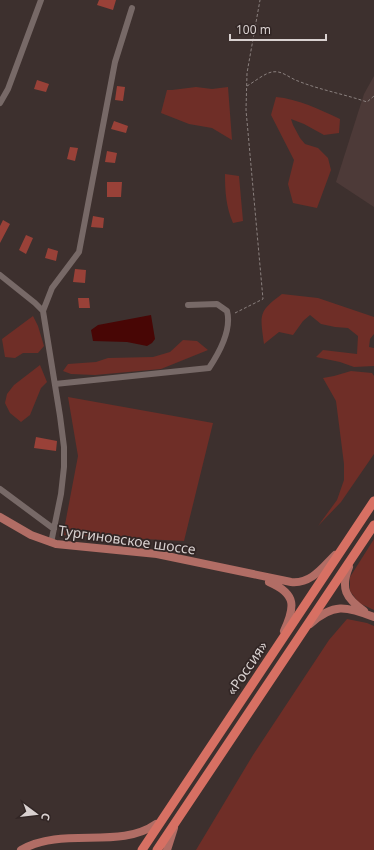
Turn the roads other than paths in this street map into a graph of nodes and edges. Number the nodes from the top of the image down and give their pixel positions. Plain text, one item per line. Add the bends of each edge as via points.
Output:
1 (41, 0) edge
2 (132, 8) dead end
3 (0, 103) edge
4 (0, 275) edge
5 (188, 305) dead end
6 (43, 311) junction
7 (55, 384) junction
8 (0, 489) edge
9 (374, 501) edge
10 (0, 517) edge
11 (374, 525) edge
12 (54, 529) junction
13 (51, 543) junction
14 (344, 546) junction
15 (355, 553) junction
16 (256, 576) junction
17 (371, 615) edge
18 (302, 632) junction
19 (277, 647) junction
20 (168, 811) junction
21 (179, 817) junction
22 (21, 850) edge
23 (142, 850) edge
24 (157, 850) edge
25 (167, 850) edge

1 - 3 street via 8,89
2 - 6 street via 115,62 79,252 52,288
4 - 6 street
5 - 7 street via 217,304 227,311 229,316 224,339 209,368
6 - 7 street
7 - 12 street via 64,467
8 - 12 street
9 - 14 highway, «Россия»
10 - 13 main road, Тургиновское шоссе
11 - 15 highway, «Россия»
12 - 13 street
13 - 16 main road, Тургиновское шоссе via 157,554
14 - 16 main road, Тургиновское шоссе via 316,574 306,580 294,582
14 - 19 highway, «Россия»
15 - 17 main road via 345,577 345,588 351,601
15 - 18 highway, «Россия»
16 - 19 main road, Тургиновское шоссе via 280,586 291,601 291,614
17 - 18 main road via 344,608 331,609 320,615
18 - 21 highway, «Россия»
19 - 20 highway, «Россия»
20 - 22 main road via 150,831 127,842 107,844 48,841
20 - 23 highway, «Россия»
21 - 24 highway, «Россия»
21 - 25 main road

